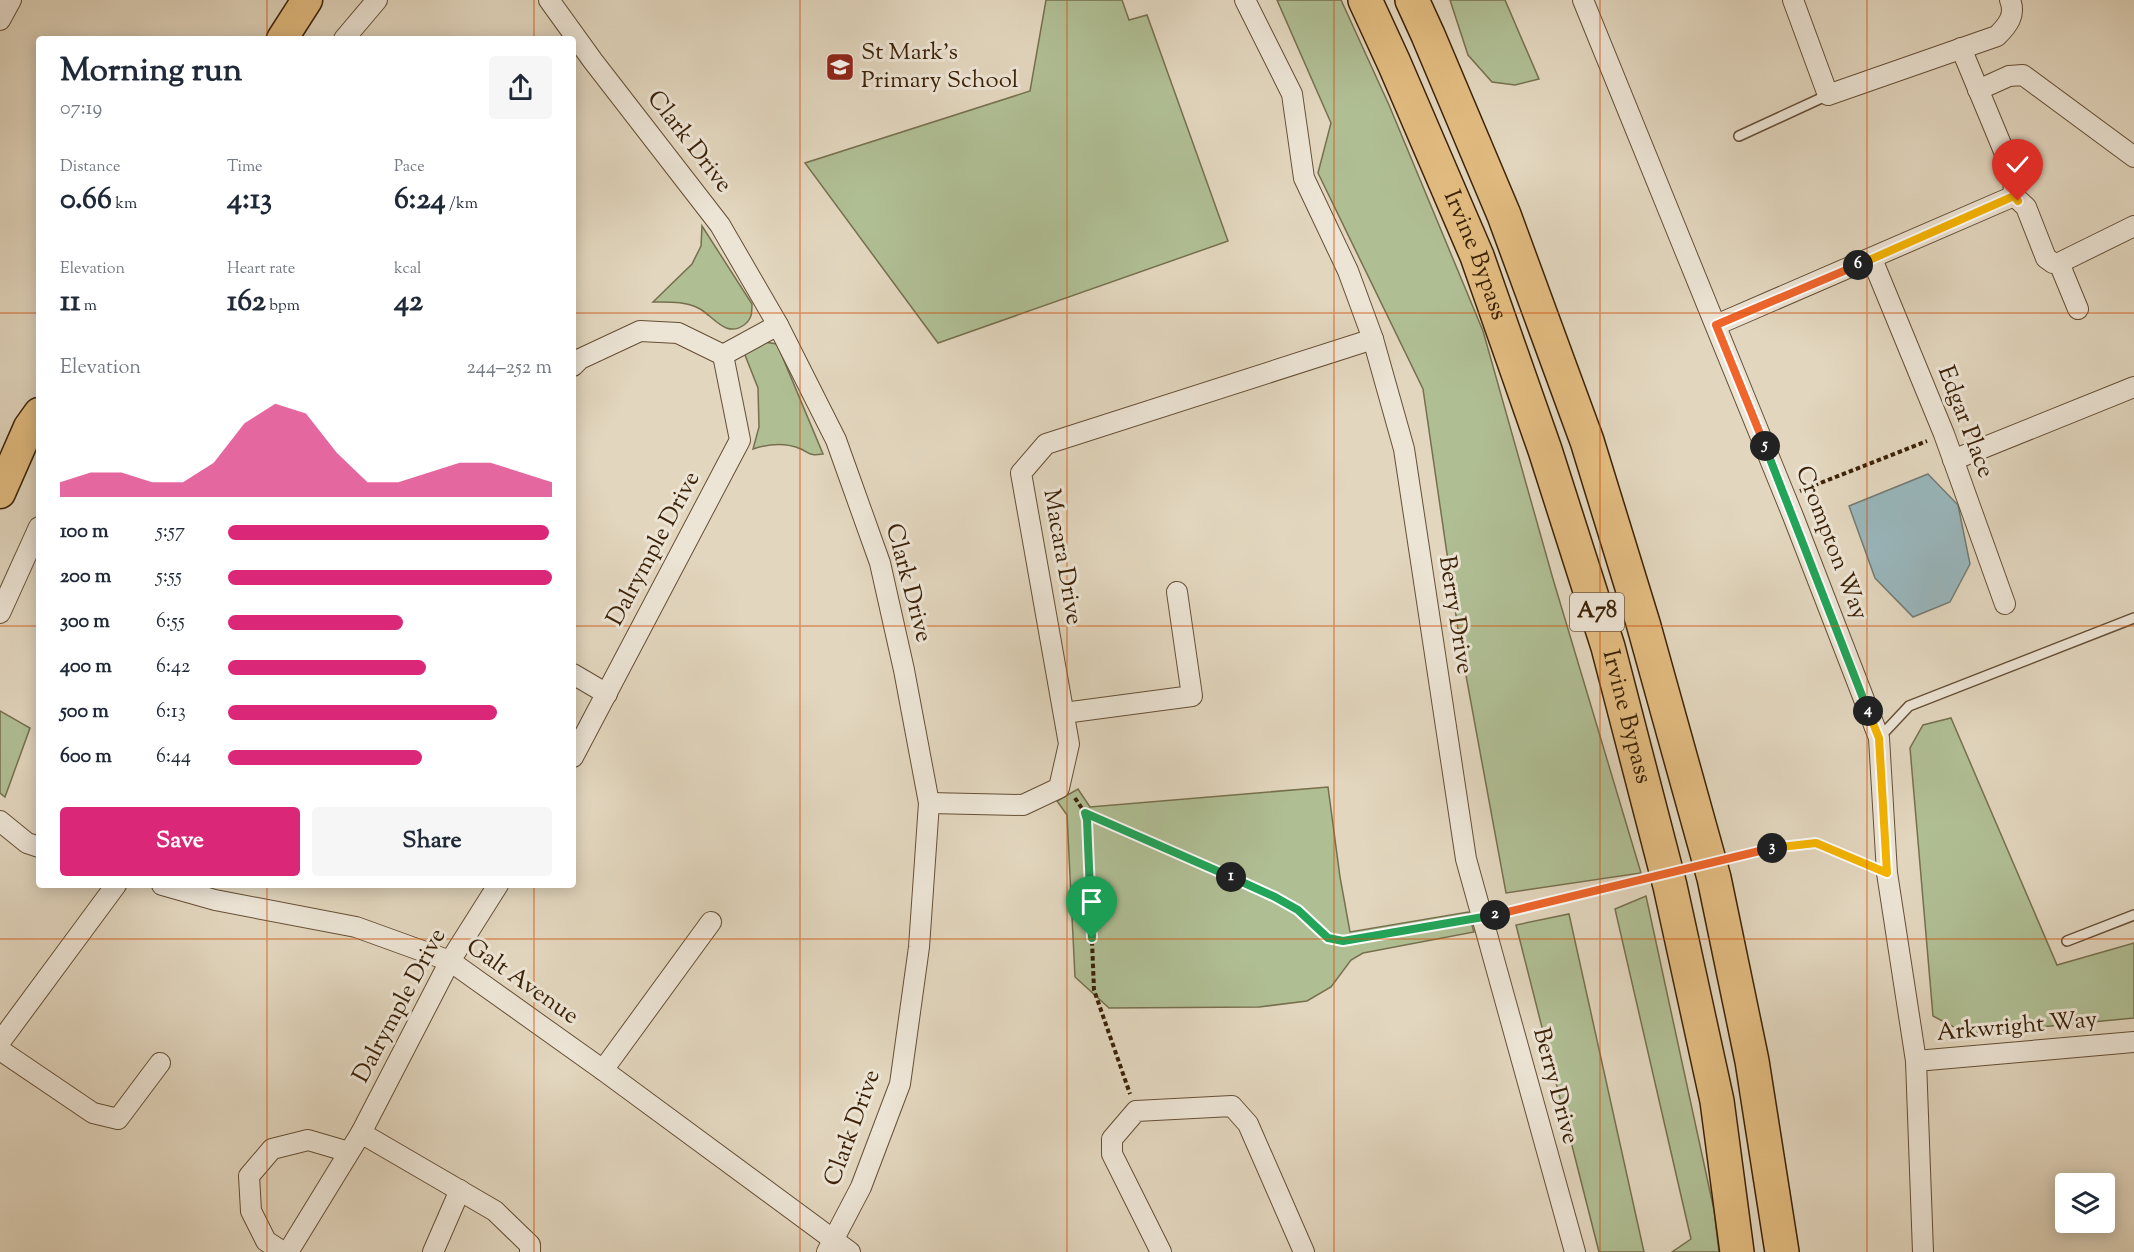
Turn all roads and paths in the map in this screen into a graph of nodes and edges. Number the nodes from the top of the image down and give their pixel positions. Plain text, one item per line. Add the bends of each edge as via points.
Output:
1 (11, 0) edge
2 (307, 0) edge
3 (377, 0) edge
4 (549, 0) edge
5 (1245, 0) edge
6 (1365, 0) edge
7 (1412, 0) edge
8 (1583, 0) edge
9 (1793, 0) edge
10 (2011, 4) edge
11 (0, 20) edge
12 (284, 36) edge
13 (347, 36) edge
14 (575, 36) edge
15 (576, 38) edge
16 (1961, 48) junction
17 (1978, 90) junction
18 (1828, 95) junction
19 (1738, 136) dead end
20 (2134, 157) edge
21 (2014, 196) junction
22 (2132, 231) edge
23 (1872, 259) junction
24 (2059, 263) junction
25 (2078, 309) dead end
26 (778, 325) junction
27 (1716, 325) junction
28 (1373, 339) junction
29 (723, 356) junction
30 (576, 363) edge
31 (2134, 387) edge
32 (36, 418) edge
33 (1944, 434) junction
34 (1953, 459) junction
35 (0, 493) edge
36 (1785, 496) junction
37 (36, 534) edge
38 (1177, 592) dead end
39 (2005, 604) dead end
40 (0, 613) edge
41 (2134, 618) edge
42 (576, 676) edge
43 (607, 694) junction
44 (1064, 713) junction
45 (1879, 738) junction
46 (576, 752) edge
47 (1061, 779) junction
48 (929, 803) junction
49 (1085, 813) junction
50 (0, 821) edge
51 (36, 846) edge
52 (1887, 873) junction
53 (114, 888) edge
54 (173, 888) edge
55 (496, 888) edge
56 (2134, 915) edge
57 (1482, 918) junction
58 (711, 922) dead end
59 (2067, 941) dead end
60 (450, 961) junction
61 (0, 1042) edge
62 (2134, 1042) edge
63 (0, 1050) edge
64 (1916, 1061) junction
65 (160, 1063) dead end
66 (603, 1070) junction
67 (1136, 1111) junction
68 (361, 1133) junction
69 (349, 1152) junction
70 (460, 1190) junction
71 (831, 1246) edge
72 (283, 1252) edge
73 (288, 1252) edge
74 (433, 1252) edge
75 (530, 1252) edge
76 (850, 1252) edge
77 (1161, 1252) edge
78 (1304, 1252) edge
79 (1575, 1252) edge
80 (1737, 1252) edge
81 (1782, 1252) edge
82 (1923, 1252) edge

1 - 11 street
2 - 12 main road
3 - 13 street
4 - 14 street, Clark Drive
5 - 28 street, Berry Drive via 1293,94 1304,178 1348,271
6 - 80 highway, Irvine Bypass / A78 via 1477,256 1608,647 1670,886 1717,1101
7 - 81 highway, Irvine Bypass / A78 via 1504,215 1587,441 1643,623 1714,878 1752,1061
8 - 27 street, Crompton Way
9 - 18 street
10 - 16 street via 2008,25 1997,36
15 - 26 street, Clark Drive via 720,225
16 - 17 street
16 - 18 street
17 - 20 street via 2017,74 2028,78
17 - 21 street via 2013,173
18 - 19 lane
21 - 23 street
21 - 24 street via 2026,207 2046,258 2053,264
22 - 24 street
23 - 27 street
23 - 33 street, Edgar Place
24 - 25 street
26 - 29 street
26 - 48 street, Clark Drive via 836,440 880,563
27 - 36 street, Crompton Way
28 - 44 street, Macara Drive via 1046,444 1021,473
28 - 57 street, Berry Drive via 1404,449 1466,859
29 - 30 street via 678,333 640,331
29 - 43 street, Dalrymple Drive via 740,440
31 - 34 street
32 - 35 main road
33 - 34 street, Edgar Place
33 - 36 path
34 - 39 street, Edgar Place
36 - 45 street, Crompton Way
37 - 40 street
38 - 44 street via 1192,696
41 - 45 lane via 1909,706
42 - 43 street
43 - 46 street, Dalrymple Drive
44 - 47 street, Macara Drive via 1069,744
45 - 52 street, Crompton Way
47 - 48 street via 1059,788 1023,805
47 - 49 path
48 - 71 street, Clark Drive via 919,947 900,1084 861,1187
49 - 57 path via 1275,897 1298,910 1328,938 1343,941
49 - 67 path via 1094,990
50 - 51 street
52 - 57 path, bridge via 1816,843 1771,848
52 - 64 street, Crompton Way
53 - 61 street
54 - 60 street, Galt Avenue via 356,927
55 - 60 street, Dalrymple Drive
56 - 59 lane
57 - 79 street, Berry Drive
58 - 66 street
60 - 66 street, Galt Avenue
60 - 68 street, Dalrymple Drive
62 - 64 street, Arkwright Way
63 - 65 street via 93,1113 118,1119
64 - 82 street, Arkwright Way
66 - 71 street, Galt Avenue
67 - 77 street via 1112,1139 1112,1154
67 - 78 street via 1232,1106 1248,1124
68 - 69 street, Dalrymple Drive
68 - 70 street
69 - 72 street via 308,1140 272,1149 249,1176 251,1211 266,1241
69 - 73 street, Dalrymple Drive
70 - 74 street
70 - 75 street via 495,1211 530,1245
71 - 76 street, Galt Avenue

